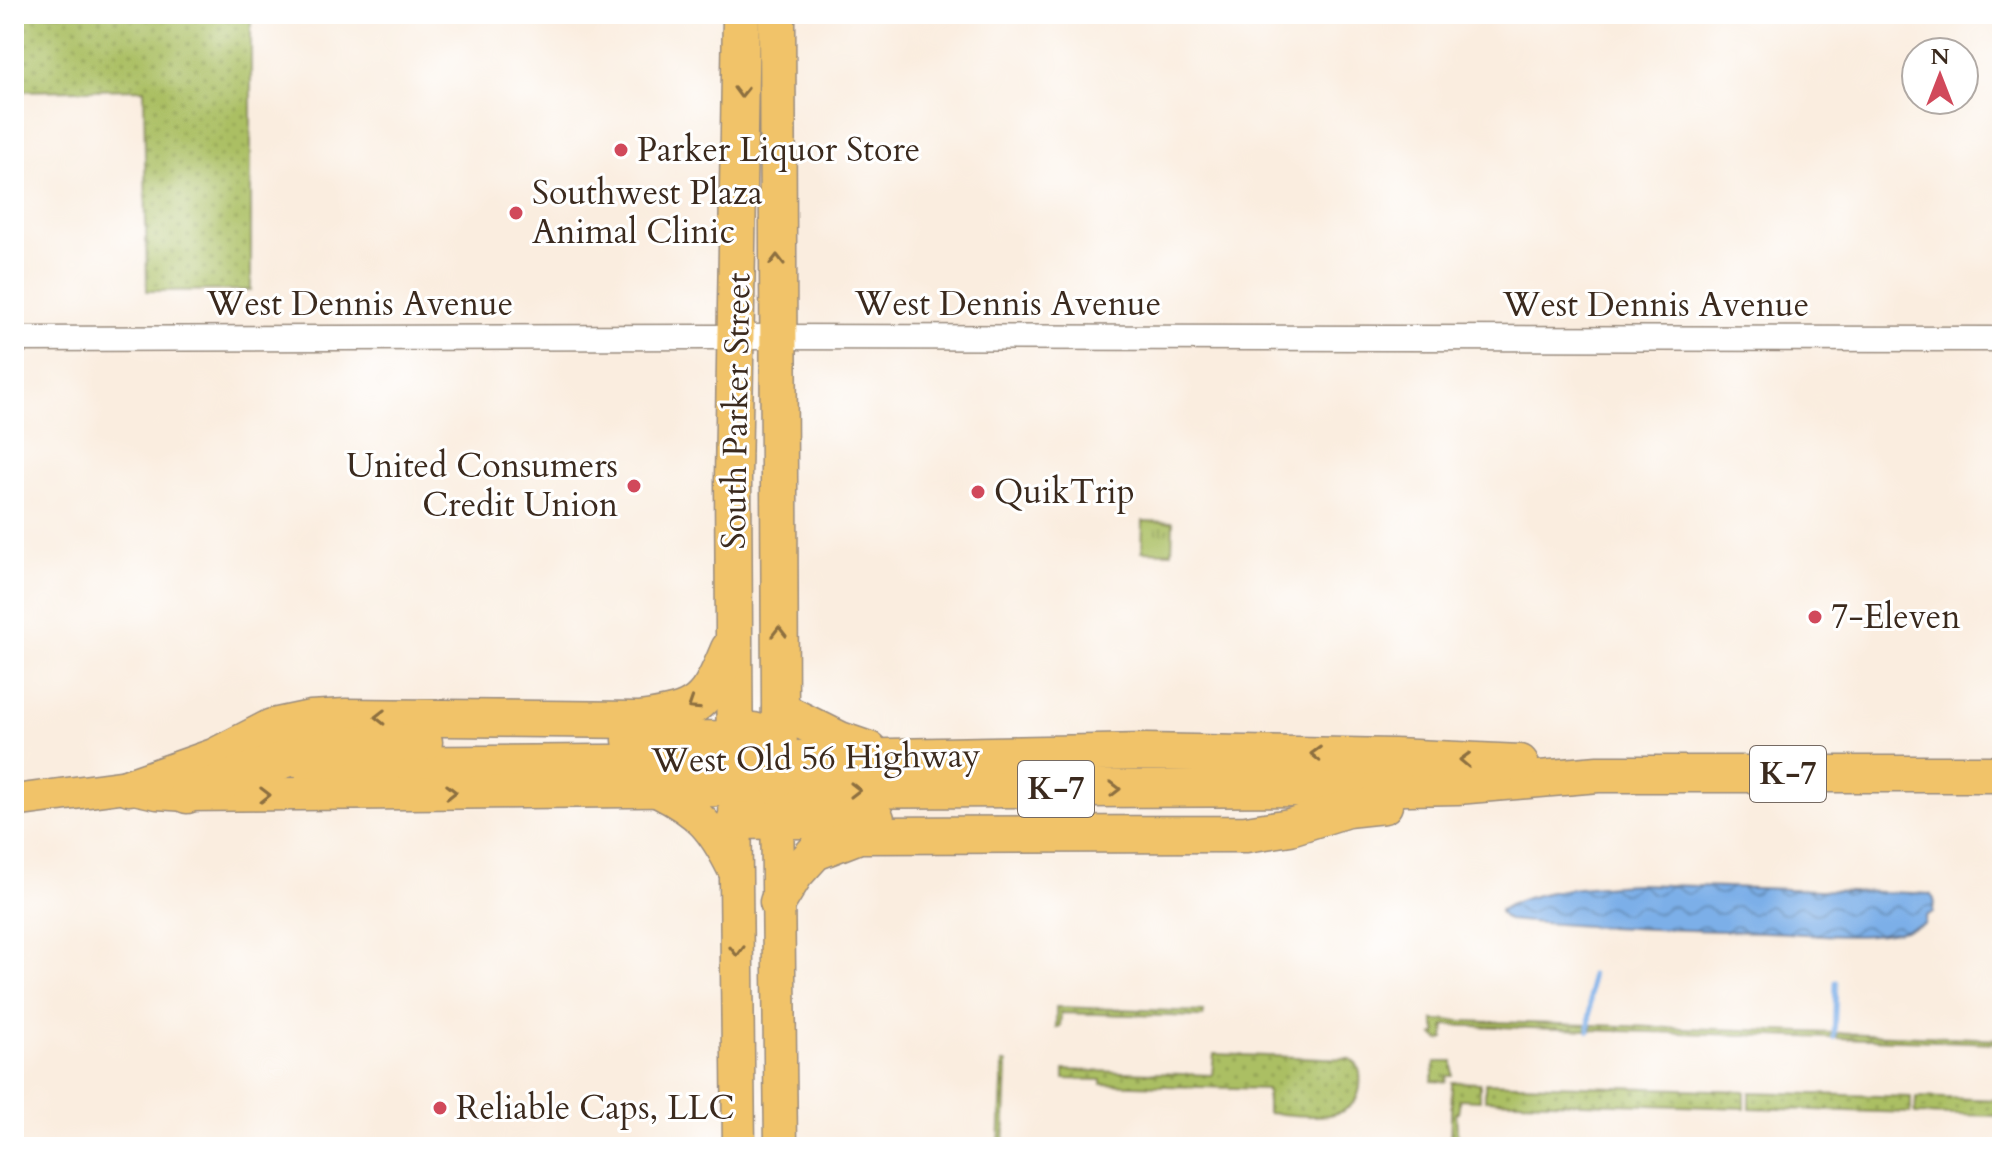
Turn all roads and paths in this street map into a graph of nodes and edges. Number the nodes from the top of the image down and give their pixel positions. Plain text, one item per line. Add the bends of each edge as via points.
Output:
1 (741, 14) edge
2 (777, 14) edge
3 (737, 337) junction
4 (777, 338) junction
5 (14, 339) edge
6 (2002, 339) edge
7 (733, 640) junction
8 (780, 710) junction
9 (887, 757) junction
10 (1394, 757) junction
11 (247, 772) junction
12 (1598, 774) junction
13 (2002, 774) edge
14 (735, 778) junction
15 (129, 787) junction
16 (1335, 788) junction
17 (656, 790) junction
18 (777, 790) junction
19 (187, 795) junction
20 (14, 801) edge
21 (736, 873) junction
22 (778, 902) junction
23 (739, 1147) edge
24 (781, 1147) edge

1 -> 3 highway, South Parker Street
4 -> 2 highway, South Parker Street
3 - 4 street, West Dennis Avenue
3 - 5 street, West Dennis Avenue
3 - 7 highway, South Parker Street
4 - 6 street, West Dennis Avenue
8 -> 4 highway, South Parker Street
7 - 14 highway, South Parker Street
7 -> 15 highway via 703,700 671,716 310,719 272,727 214,757
8 - 9 highway, K-7
8 - 14 highway via 759,728
8 - 18 highway, South Parker Street
10 -> 9 highway, West Old 56 Highway / K-7 via 1146,752
9 - 18 highway, West Old 56 Highway
12 -> 10 highway, West Old 56 Highway / K-7 via 1505,761
10 - 16 highway
11 - 14 highway via 334,748 385,742
11 - 15 main road, West Old 56 Highway
11 - 19 highway
12 - 13 highway, West Old 56 Highway / K-7
12 - 16 highway, West Old 56 Highway / K-7 via 1457,786
12 - 22 highway via 1499,797 1347,809 1246,834 859,835 815,852
14 - 17 main road, West Old 56 Highway
14 - 18 highway, West Old 56 Highway
14 - 18 highway
14 - 21 main road
15 - 19 main road, West Old 56 Highway
15 - 20 main road, West Old 56 Highway
16 - 18 highway, West Old 56 Highway / K-7
19 -> 17 main road, West Old 56 Highway
17 - 21 main road via 687,806 705,823
18 - 22 main road
21 -> 23 main road
22 - 24 main road

